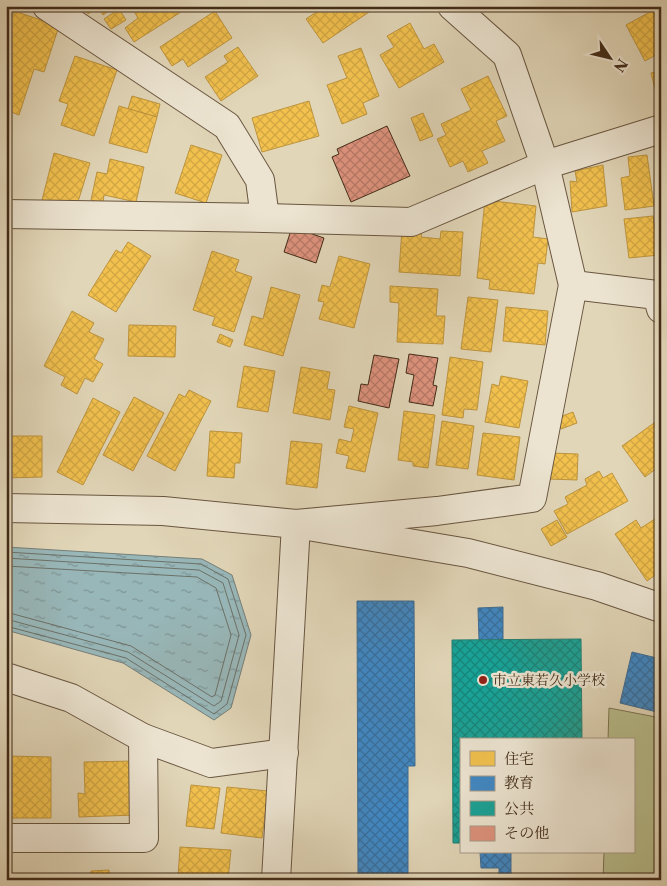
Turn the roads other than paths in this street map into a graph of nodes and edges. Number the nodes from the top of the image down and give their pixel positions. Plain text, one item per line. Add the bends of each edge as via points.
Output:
1 (47, 6) edge
2 (452, 6) edge
3 (661, 129) edge
4 (545, 165) junction
5 (6, 214) edge
6 (265, 218) junction
7 (573, 285) junction
8 (661, 309) edge
9 (6, 508) edge
10 (296, 524) junction
11 (661, 608) edge
12 (6, 677) edge
13 (143, 738) junction
14 (284, 753) junction
15 (6, 838) edge
16 (276, 880) edge

1 - 6 street via 227,126 260,180
2 - 4 street via 507,55
3 - 4 street
4 - 6 street via 411,222
4 - 7 street
5 - 6 street
7 - 8 street via 657,294
7 - 10 street via 532,498 437,511
9 - 10 street via 163,511
10 - 11 street via 468,553 597,586
10 - 14 street
12 - 13 street via 71,698
13 - 14 street via 212,763
13 - 15 street via 144,838
14 - 16 street

